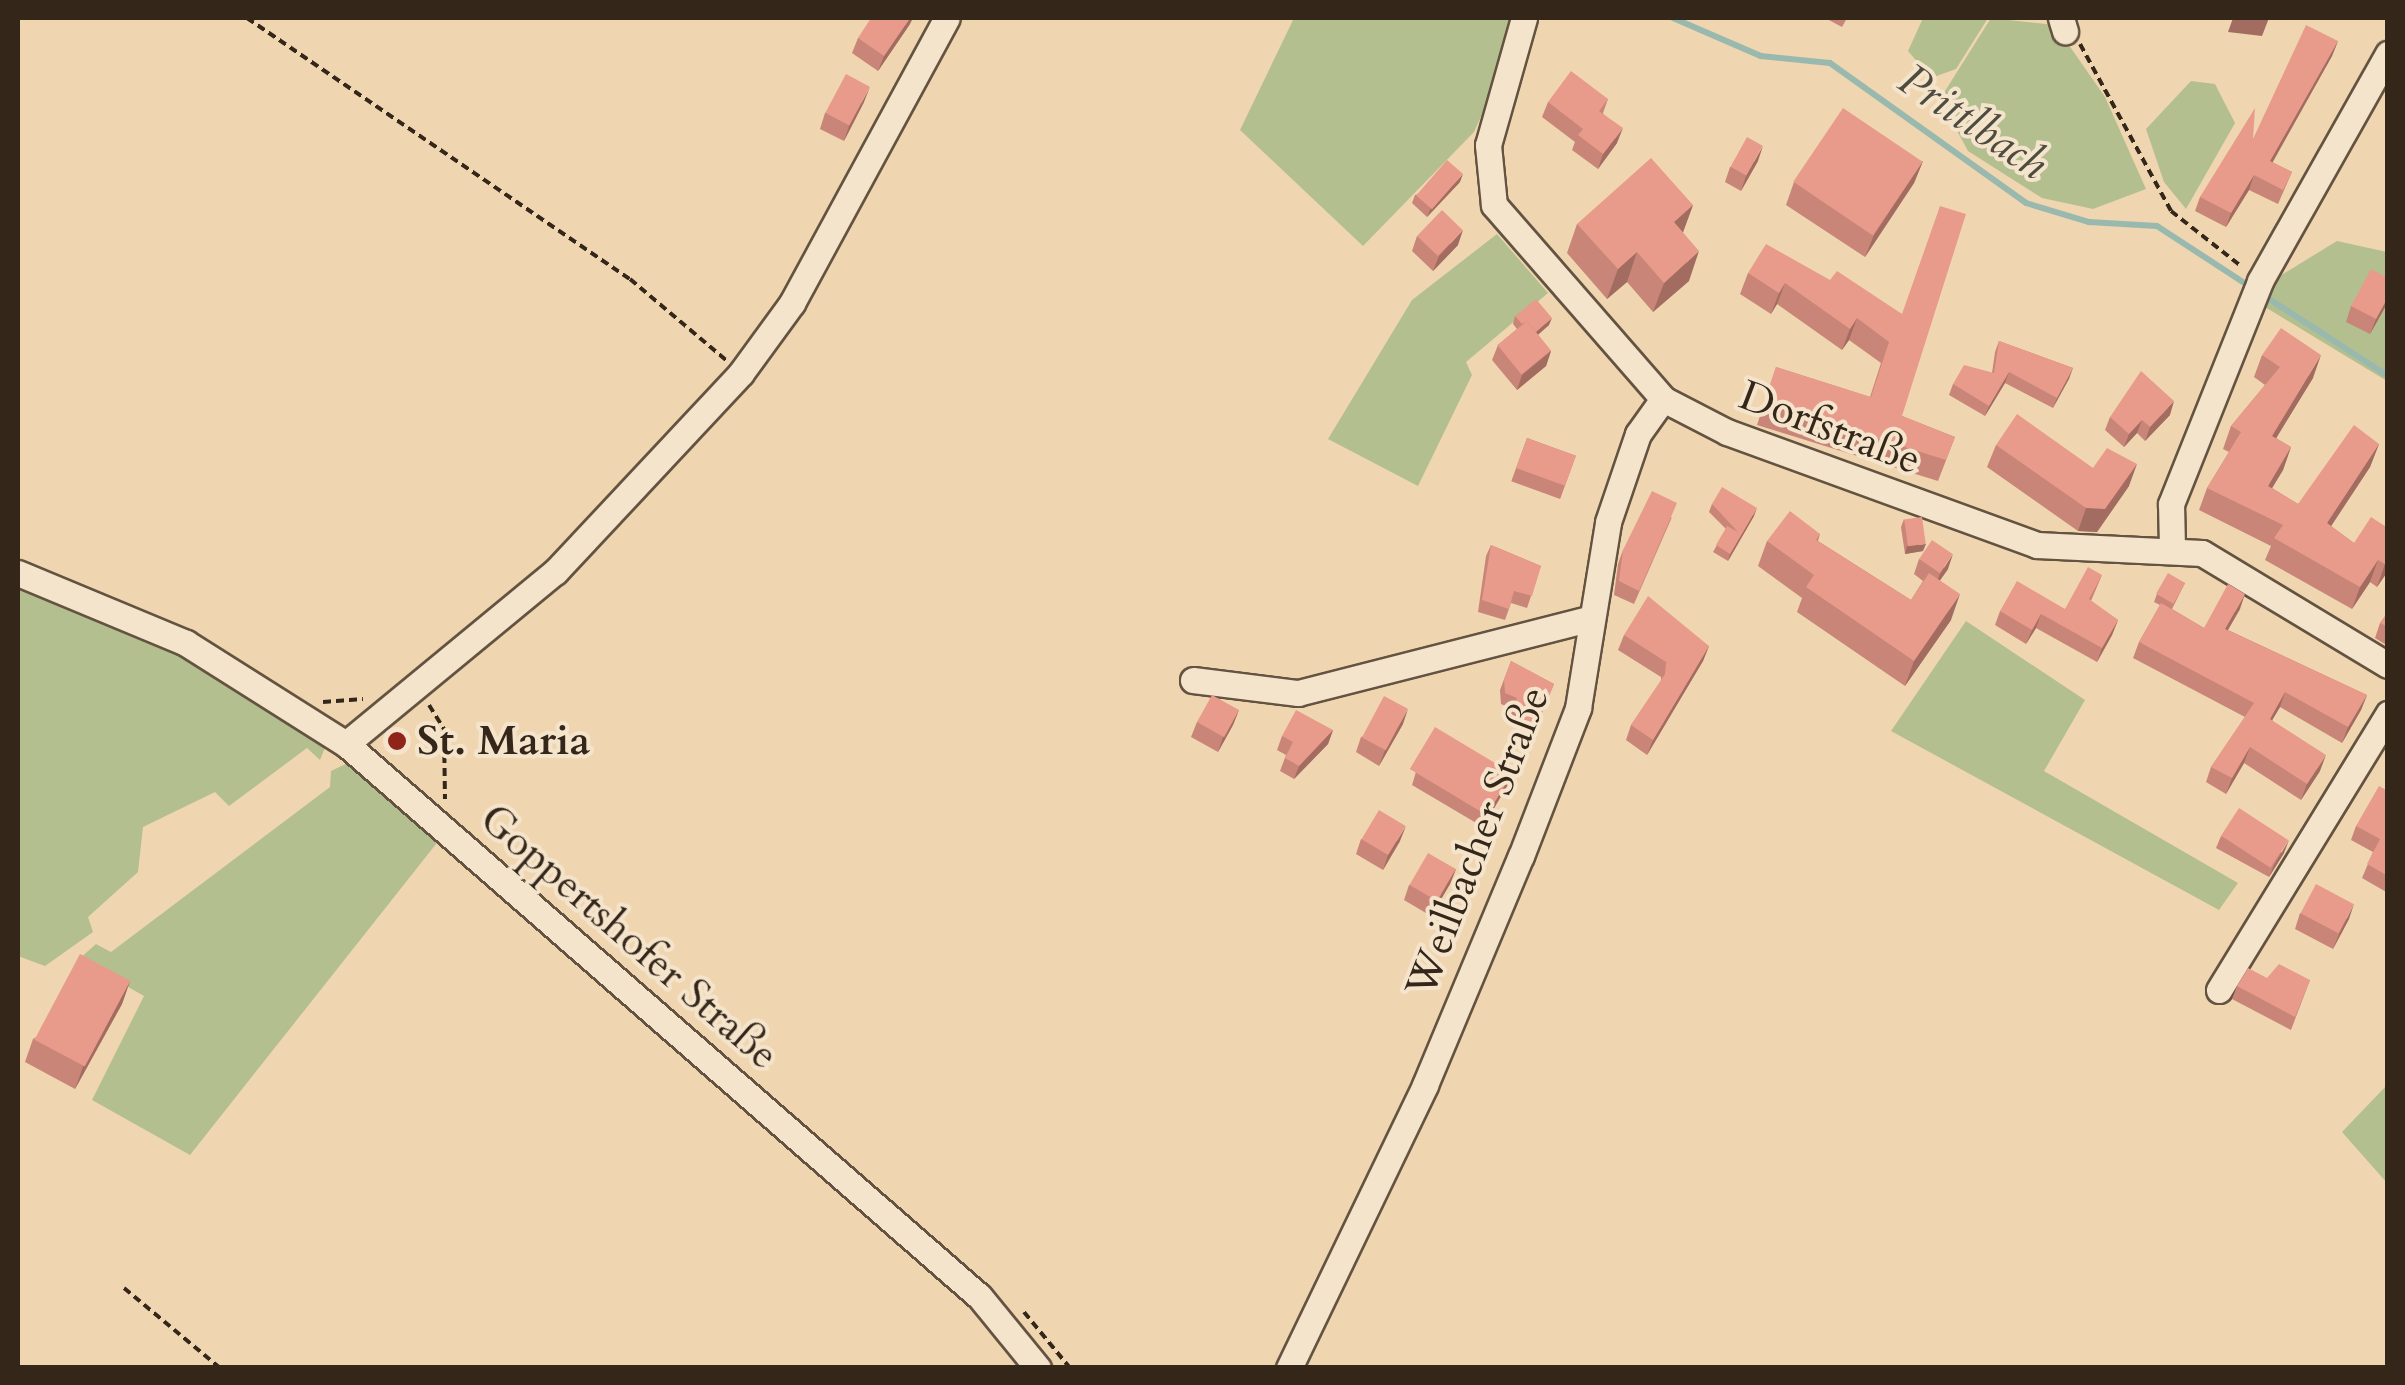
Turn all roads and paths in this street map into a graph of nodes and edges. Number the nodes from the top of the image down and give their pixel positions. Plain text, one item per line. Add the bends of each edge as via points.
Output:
1 (247, 18) edge
2 (947, 18) edge
3 (1524, 18) edge
4 (2063, 24) edge
5 (2388, 54) edge
6 (2257, 292) junction
7 (741, 373) junction
8 (1662, 399) junction
9 (2172, 547) junction
10 (18, 573) edge
11 (1589, 619) junction
12 (2388, 664) edge
13 (1193, 680) dead end
14 (2388, 714) edge
15 (346, 744) junction
16 (2219, 990) dead end
17 (124, 1288) dead end
18 (220, 1368) edge
19 (1038, 1368) edge
20 (1289, 1368) edge

1 - 7 path via 630,279
2 - 7 street via 792,302
3 - 8 street, Dorfstraße via 1488,145 1494,205
4 - 6 path via 2091,53 2172,211
5 - 6 street
6 - 9 street via 2171,504
7 - 15 street via 554,572
8 - 9 street, Dorfstraße via 1727,432 2020,540 2060,549
8 - 11 street, Weilbacher Straße via 1638,434 1608,522
9 - 12 street, Dorfstraße via 2239,569
10 - 15 street, Goppertshofer Straße via 186,643
11 - 13 street via 1298,693
11 - 20 street, Weilbacher Straße via 1578,708 1425,1085
14 - 16 street
15 - 19 street, Goppertshofer Straße via 980,1297
17 - 18 path

